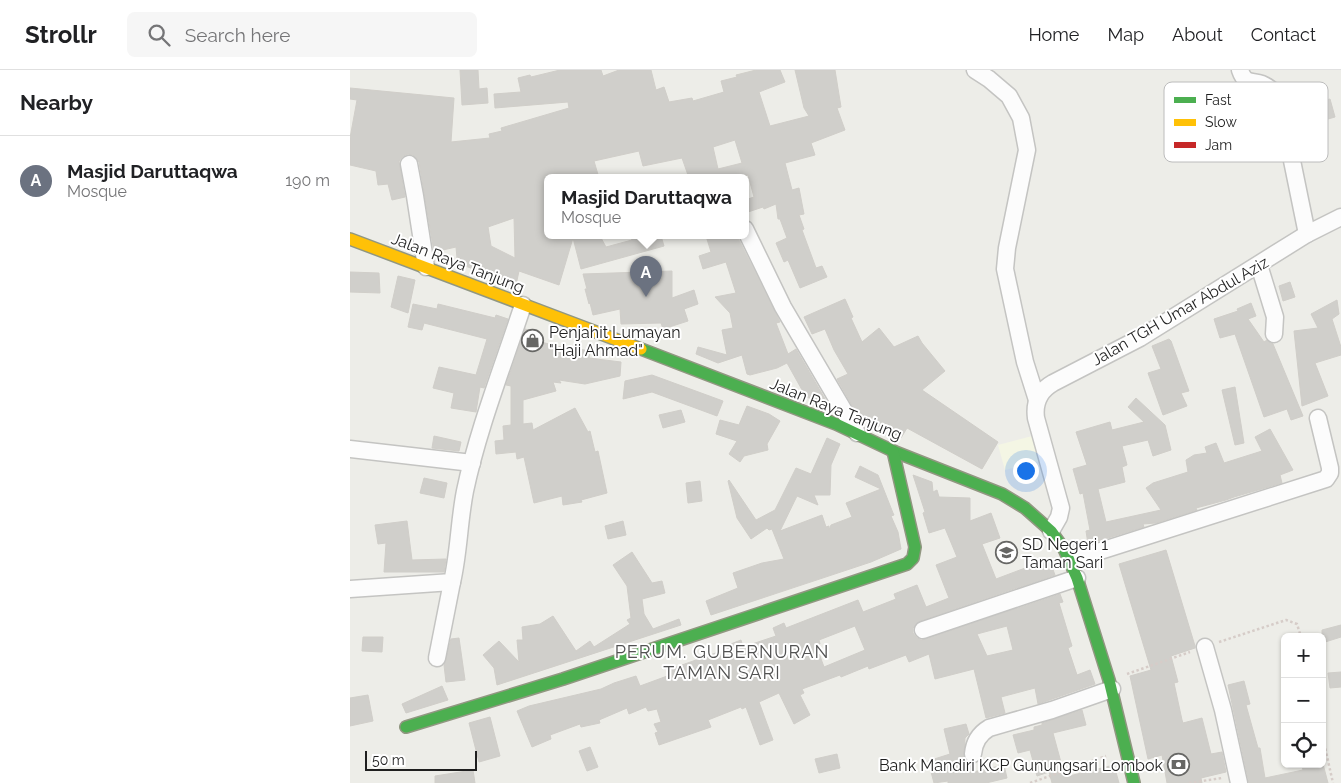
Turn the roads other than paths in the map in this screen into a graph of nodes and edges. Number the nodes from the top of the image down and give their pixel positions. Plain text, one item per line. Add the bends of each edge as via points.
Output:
1 (975, 70) edge
2 (1240, 70) edge
3 (1249, 82) edge
4 (1292, 162) edge
5 (408, 164) dead end
6 (1341, 217) edge
7 (1307, 234) junction
8 (749, 237) edge
9 (350, 239) edge
10 (1258, 265) junction
11 (426, 267) junction
12 (523, 305) junction
13 (1274, 334) dead end
14 (1037, 400) junction
15 (1318, 418) dead end
16 (857, 433) junction
17 (350, 449) edge
18 (893, 451) junction
19 (472, 464) junction
20 (1051, 531) junction
21 (1069, 561) junction
22 (1077, 578) junction
23 (452, 582) junction
24 (350, 589) edge
25 (923, 630) dead end
26 (1205, 647) dead end
27 (437, 658) dead end
28 (1112, 689) junction
29 (406, 727) dead end
30 (973, 754) dead end
31 (1239, 779) edge
32 (1134, 783) edge

1 - 14 street via 1009,96 1021,118 1026,150 1005,269 1025,362
2 - 3 street
4 - 7 street
5 - 11 street
6 - 7 street, Jalan TGH Umar Abdul Aziz
7 - 10 street, Jalan TGH Umar Abdul Aziz
8 - 16 street via 783,307
9 - 11 main road, Jalan Raya Tanjung
10 - 13 street via 1275,317
10 - 14 street, Jalan TGH Umar Abdul Aziz via 1140,338 1049,385
11 - 12 main road, Jalan Raya Tanjung
12 - 16 main road, Jalan Raya Tanjung
12 - 19 street
14 - 20 street via 1036,418 1061,508
15 - 21 street via 1330,470 1326,479
16 - 18 main road, Jalan Raya Tanjung
17 - 19 street
18 - 20 main road, Jalan Raya Tanjung via 1002,494 1025,508
18 - 29 main road via 915,547 913,558 907,564 563,680
19 - 23 street
20 - 21 main road, Jalan Raya Tanjung
21 - 22 main road, Jalan Raya Tanjung
22 - 25 street
22 - 28 main road, Jalan Raya Tanjung
23 - 24 street
23 - 27 street
26 - 31 street
28 - 30 street via 989,728 976,741
28 - 32 main road, Jalan Raya Tanjung

